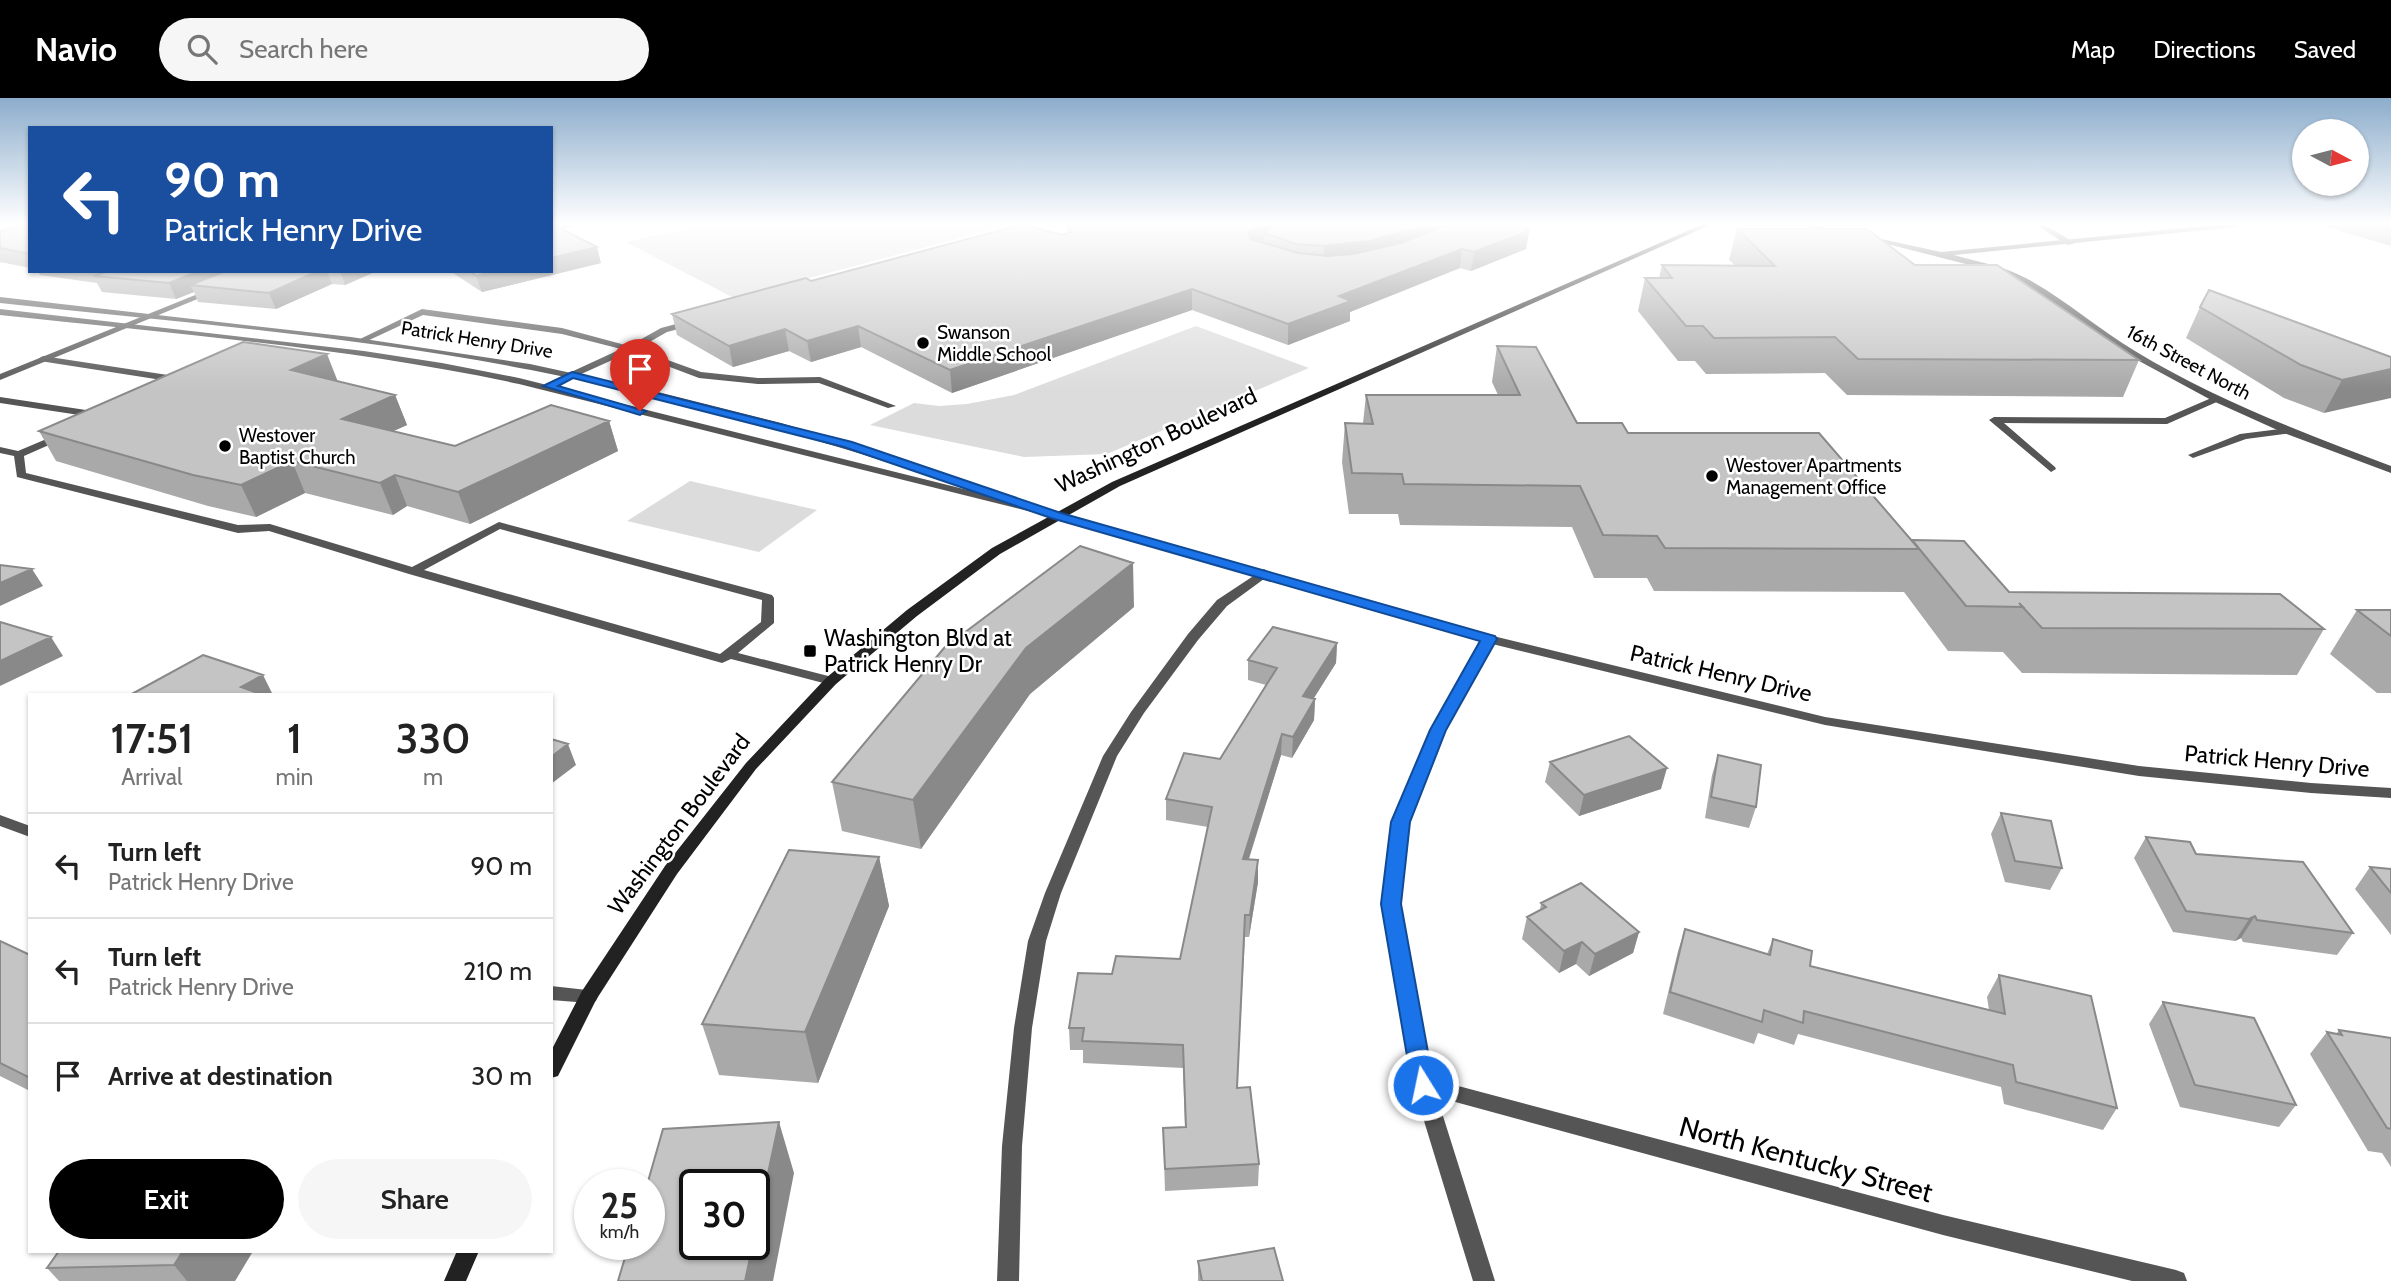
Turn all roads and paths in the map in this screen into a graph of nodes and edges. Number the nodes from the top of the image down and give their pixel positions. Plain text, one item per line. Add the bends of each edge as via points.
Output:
1 (1580, 280) edge
2 (2020, 280) edge
3 (218, 288) edge
4 (0, 300) edge
5 (0, 312) edge
6 (149, 317) junction
7 (703, 320) edge
8 (124, 326) junction
9 (362, 341) junction
10 (630, 349) junction
11 (43, 359) junction
12 (572, 375) junction
13 (0, 377) edge
14 (548, 386) junction
15 (161, 391) edge
16 (2216, 399) junction
17 (0, 400) edge
18 (891, 406) dead end
19 (80, 427) edge
20 (2288, 431) junction
21 (68, 432) edge
22 (0, 450) edge
23 (19, 454) junction
24 (2193, 455) dead end
25 (2051, 469) dead end
26 (2391, 470) edge
27 (1056, 515) junction
28 (413, 571) junction
29 (1264, 573) junction
30 (1489, 639) junction
31 (727, 654) junction
32 (831, 681) junction
33 (2391, 793) edge
34 (0, 820) edge
35 (28, 831) edge
36 (553, 993) edge
37 (589, 996) junction
38 (553, 1066) edge
39 (1423, 1085) junction
40 (467, 1253) edge
41 (455, 1281) edge
42 (1008, 1281) edge
43 (1484, 1281) edge
44 (2176, 1281) edge

1 - 27 main road, Washington Boulevard via 1116,484
2 - 16 street, 16th Street North via 2131,352
3 - 6 street
4 - 6 street, Patrick Henry Drive
5 - 8 street, Patrick Henry Drive
6 - 8 street
6 - 9 street, Patrick Henry Drive
7 - 10 street via 664,330
8 - 11 street
8 - 14 street, Patrick Henry Drive via 342,350
9 - 10 street via 422,312 562,331
9 - 12 street, Patrick Henry Drive
10 - 12 street
10 - 18 street via 699,375 758,381 820,380
11 - 13 street
11 - 15 street via 184,381
12 - 14 street
12 - 27 street, Patrick Henry Drive via 848,444
14 - 27 street, Patrick Henry Drive
16 - 20 street, 16th Street North
16 - 25 street via 2167,421 1994,420
17 - 19 street via 105,416
20 - 24 street via 2244,436
20 - 26 street, 16th Street North
21 - 23 street
22 - 23 street
23 - 28 street via 21,475 239,529 270,527
27 - 29 street, Patrick Henry Drive
27 - 32 main road, Washington Boulevard via 996,551
28 - 31 street via 722,659
28 - 31 street via 499,526 768,598 767,623
29 - 30 street, Patrick Henry Drive
29 - 42 street via 1222,603 1138,712 1110,756 1053,893 1037,941 1023,1028 1012,1146
30 - 33 street, Patrick Henry Drive via 1812,718 1967,746 2139,771
30 - 39 street via 1438,730 1401,822 1391,904
31 - 32 street
32 - 37 main road, Washington Boulevard via 751,766 671,870
34 - 35 street
36 - 37 street
37 - 38 main road, Washington Boulevard
39 - 43 street
39 - 44 street, North Kentucky Street via 1943,1225
40 - 41 main road

